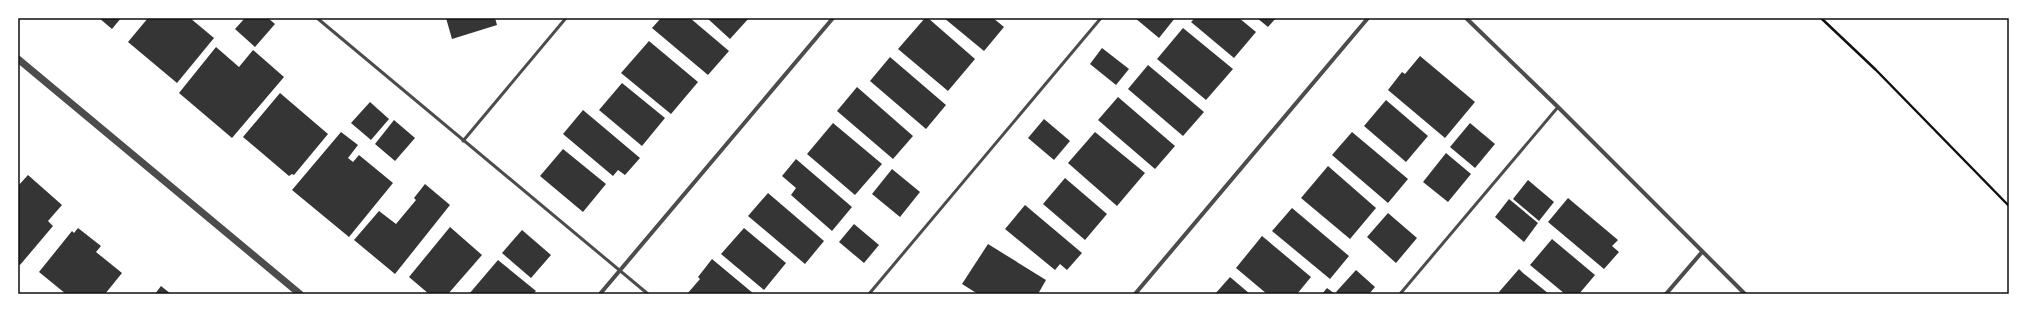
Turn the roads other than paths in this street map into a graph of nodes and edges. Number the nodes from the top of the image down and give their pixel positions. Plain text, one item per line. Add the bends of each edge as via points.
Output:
1 (317, 18) edge
2 (566, 18) edge
3 (833, 18) edge
4 (1101, 18) edge
5 (1368, 18) edge
6 (1466, 18) edge
7 (18, 59) edge
8 (1558, 107) junction
9 (463, 141) junction
10 (1702, 252) junction
11 (620, 270) junction
12 (300, 294) edge
13 (600, 294) edge
14 (648, 294) edge
15 (869, 294) edge
16 (1135, 294) edge
17 (1400, 294) edge
18 (1666, 294) edge
19 (1745, 294) edge

1 - 9 lane
2 - 9 lane
3 - 11 street
4 - 15 lane
5 - 16 street
6 - 8 street
7 - 12 street
8 - 10 street
8 - 17 lane
9 - 11 lane
10 - 18 street
10 - 19 street
11 - 13 street
11 - 14 lane

